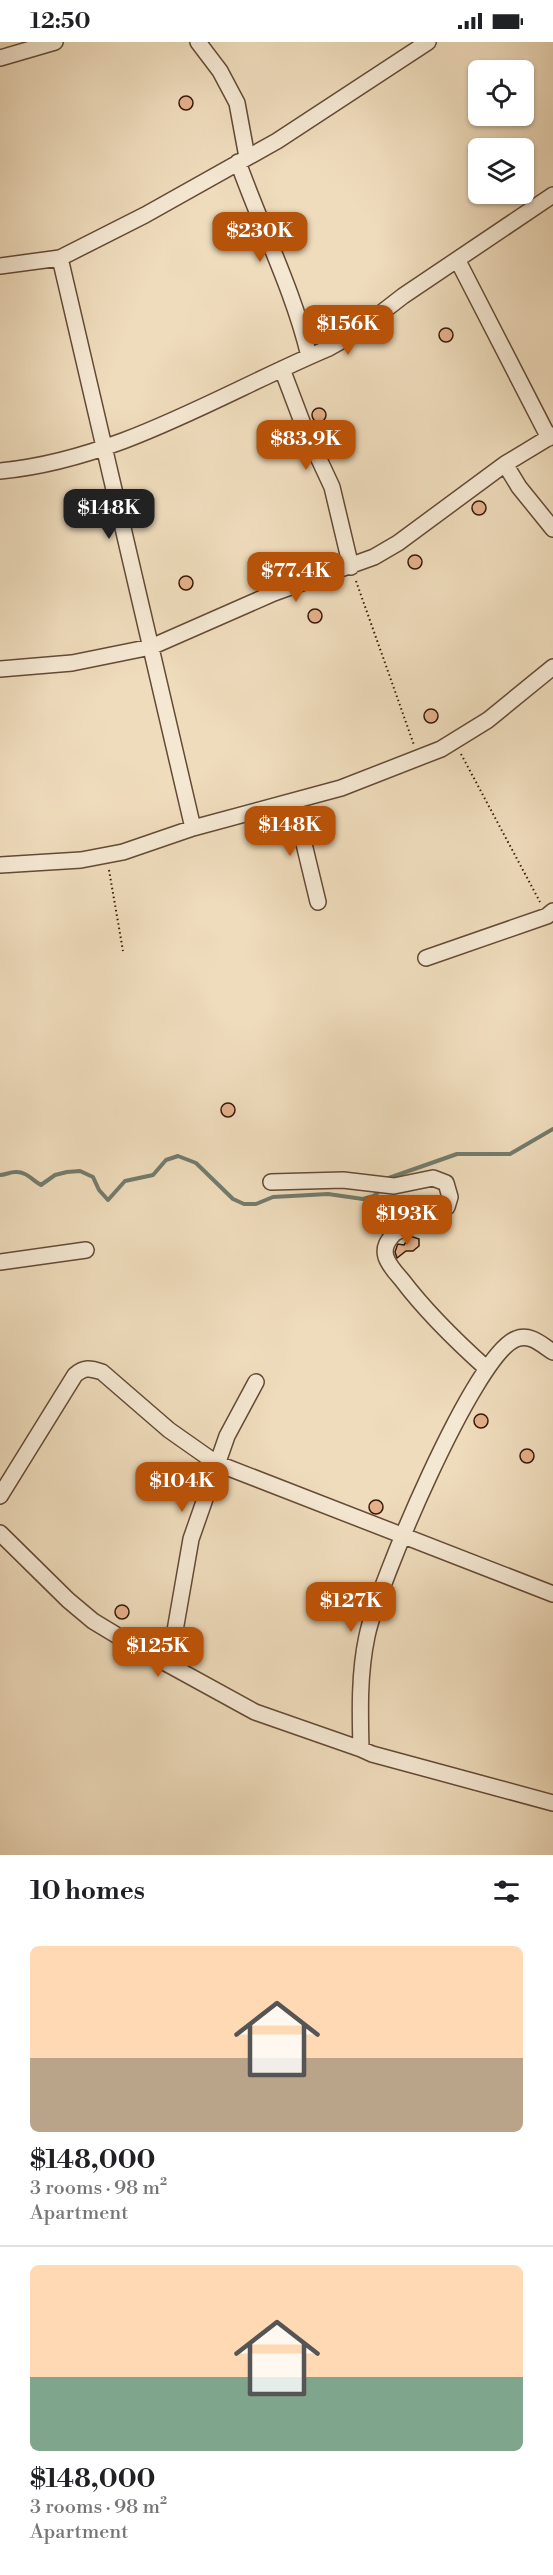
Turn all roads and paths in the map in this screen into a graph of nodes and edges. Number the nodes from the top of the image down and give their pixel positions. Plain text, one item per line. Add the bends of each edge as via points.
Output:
1 (55, 42) edge
2 (198, 42) edge
3 (428, 42) edge
4 (0, 58) edge
5 (242, 159) junction
6 (553, 195) edge
7 (60, 258) junction
8 (458, 261) junction
9 (0, 266) edge
10 (309, 356) junction
11 (282, 369) junction
12 (551, 437) edge
13 (105, 448) junction
14 (505, 464) junction
15 (0, 471) edge
16 (553, 529) edge
17 (351, 567) junction
18 (151, 647) junction
19 (553, 667) edge
20 (0, 669) edge
21 (454, 741) junction
22 (418, 758) junction
23 (291, 802) junction
24 (193, 828) junction
25 (106, 855) junction
26 (0, 865) edge
27 (318, 902) dead end
28 (550, 913) edge
29 (123, 951) dead end
30 (426, 958) dead end
31 (271, 1182) dead end
32 (86, 1250) dead end
33 (0, 1262) edge
34 (553, 1352) edge
35 (486, 1368) junction
36 (256, 1382) dead end
37 (216, 1463) junction
38 (0, 1496) edge
39 (0, 1533) edge
40 (404, 1535) junction
41 (553, 1594) edge
42 (169, 1665) junction
43 (361, 1749) junction
44 (553, 1803) edge

1 - 4 street
2 - 5 street via 237,103
3 - 5 street via 277,141
5 - 7 street
5 - 10 street via 258,218 300,317
6 - 8 street
7 - 9 street
7 - 13 street
8 - 10 street via 354,334
8 - 12 street
10 - 11 street
11 - 13 street
11 - 17 street via 332,487
12 - 14 street
13 - 15 street
13 - 18 street
14 - 16 street
14 - 17 street via 398,543
17 - 18 street via 274,593
17 - 22 path
18 - 20 street via 72,663
18 - 24 street
19 - 21 street via 488,720
21 - 22 street
21 - 28 path
22 - 23 street via 341,788
23 - 24 street
23 - 27 street
24 - 25 street
25 - 26 street
25 - 29 path
28 - 30 street
31 - 35 street via 343,1180 394,1186 433,1178 446,1183 450,1197 447,1207 395,1233 385,1249 387,1259 447,1333
32 - 33 street
34 - 35 street via 528,1337 518,1337
35 - 40 street via 452,1427
36 - 37 street
37 - 38 street via 169,1430 102,1372 89,1368 75,1375
37 - 40 street
37 - 42 street via 189,1547
39 - 42 street via 93,1621
40 - 41 street
40 - 43 street via 367,1635 362,1670
42 - 43 street via 255,1712
43 - 44 street

